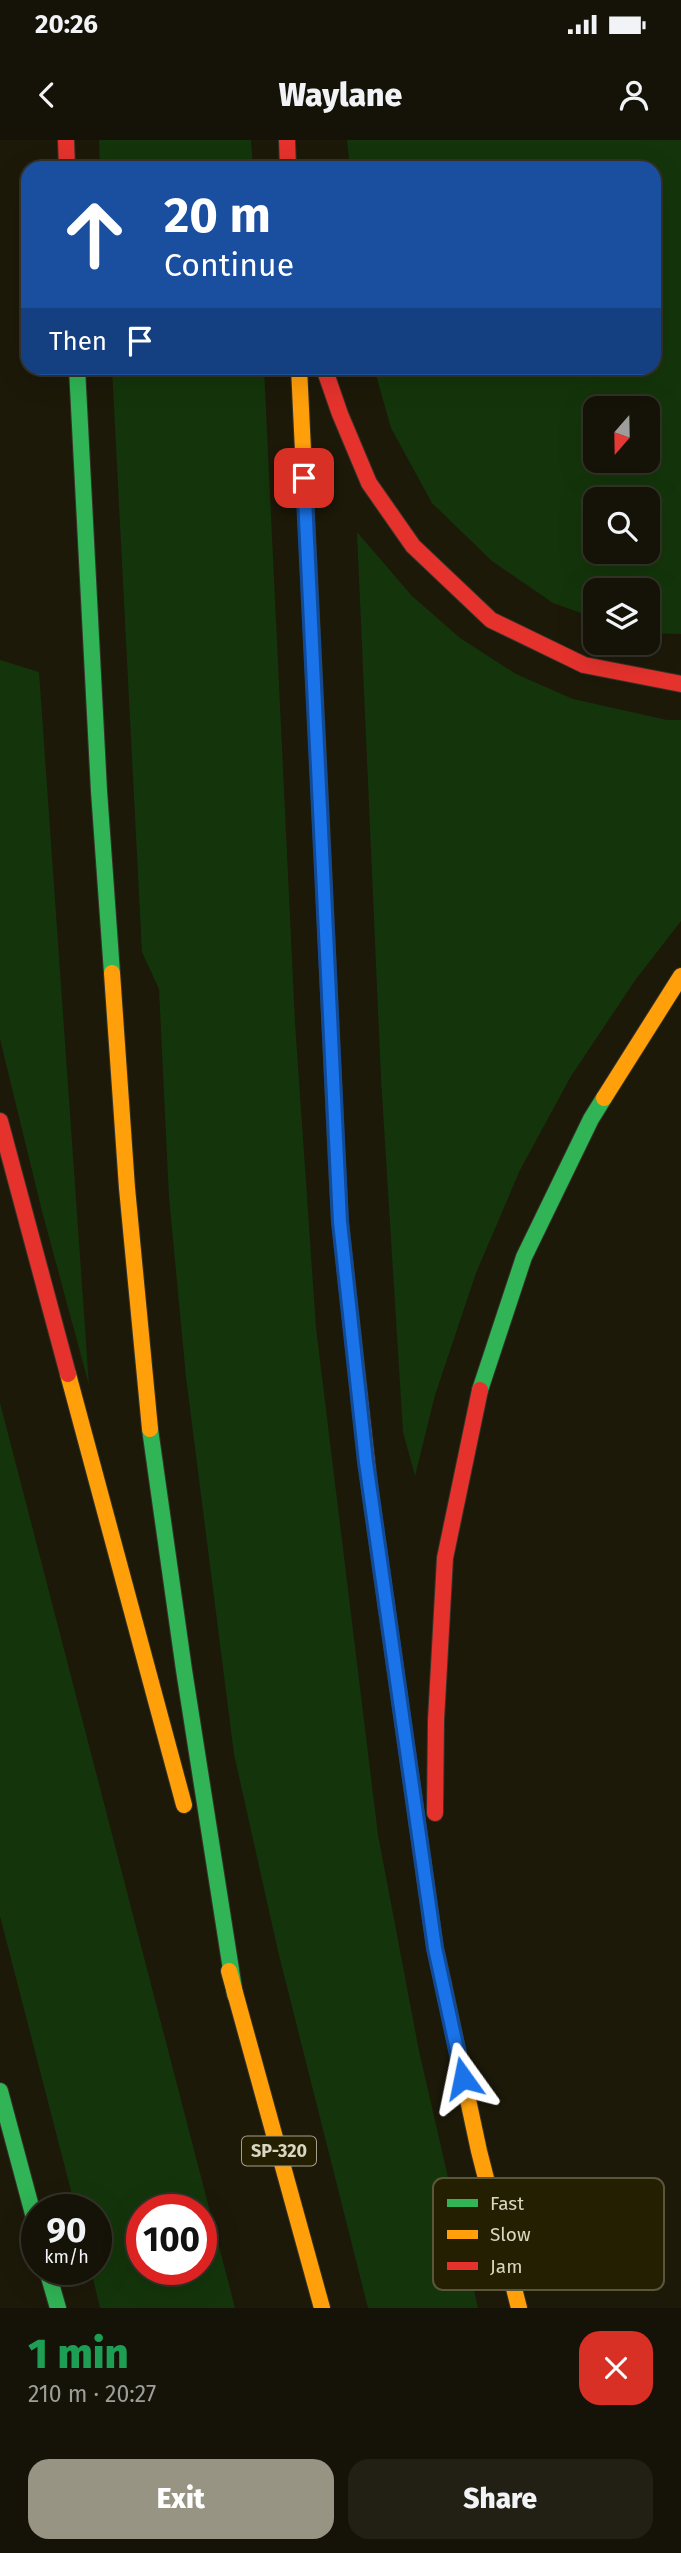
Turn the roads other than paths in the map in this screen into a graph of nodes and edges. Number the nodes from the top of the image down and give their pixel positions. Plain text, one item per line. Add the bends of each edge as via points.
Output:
1 (66, 140) edge
2 (287, 140) edge
3 (67, 161) edge
4 (288, 161) edge
5 (77, 375) edge
6 (299, 375) edge
7 (326, 375) edge
8 (681, 684) edge
9 (681, 976) edge
10 (0, 1121) edge
11 (188, 1822) dead end
12 (195, 1848) dead end
13 (435, 1948) junction
14 (235, 1995) junction
15 (0, 2091) edge
16 (486, 2178) edge
17 (27, 2194) edge
18 (51, 2285) edge
19 (514, 2290) edge
20 (58, 2308) edge
21 (322, 2308) edge
22 (519, 2308) edge

1 - 3 main road
2 - 4 main road
5 - 14 main road via 99,791 149,1424
6 - 13 main road via 340,1222 366,1462
7 - 8 main road via 369,483 413,546 491,620 584,664
9 - 13 main road via 591,1119 524,1257 479,1393 445,1558 436,1720
10 - 11 main road
12 - 14 main road
13 - 16 main road
14 - 21 main road, SP-320
15 - 17 main road
18 - 20 main road
19 - 22 main road

